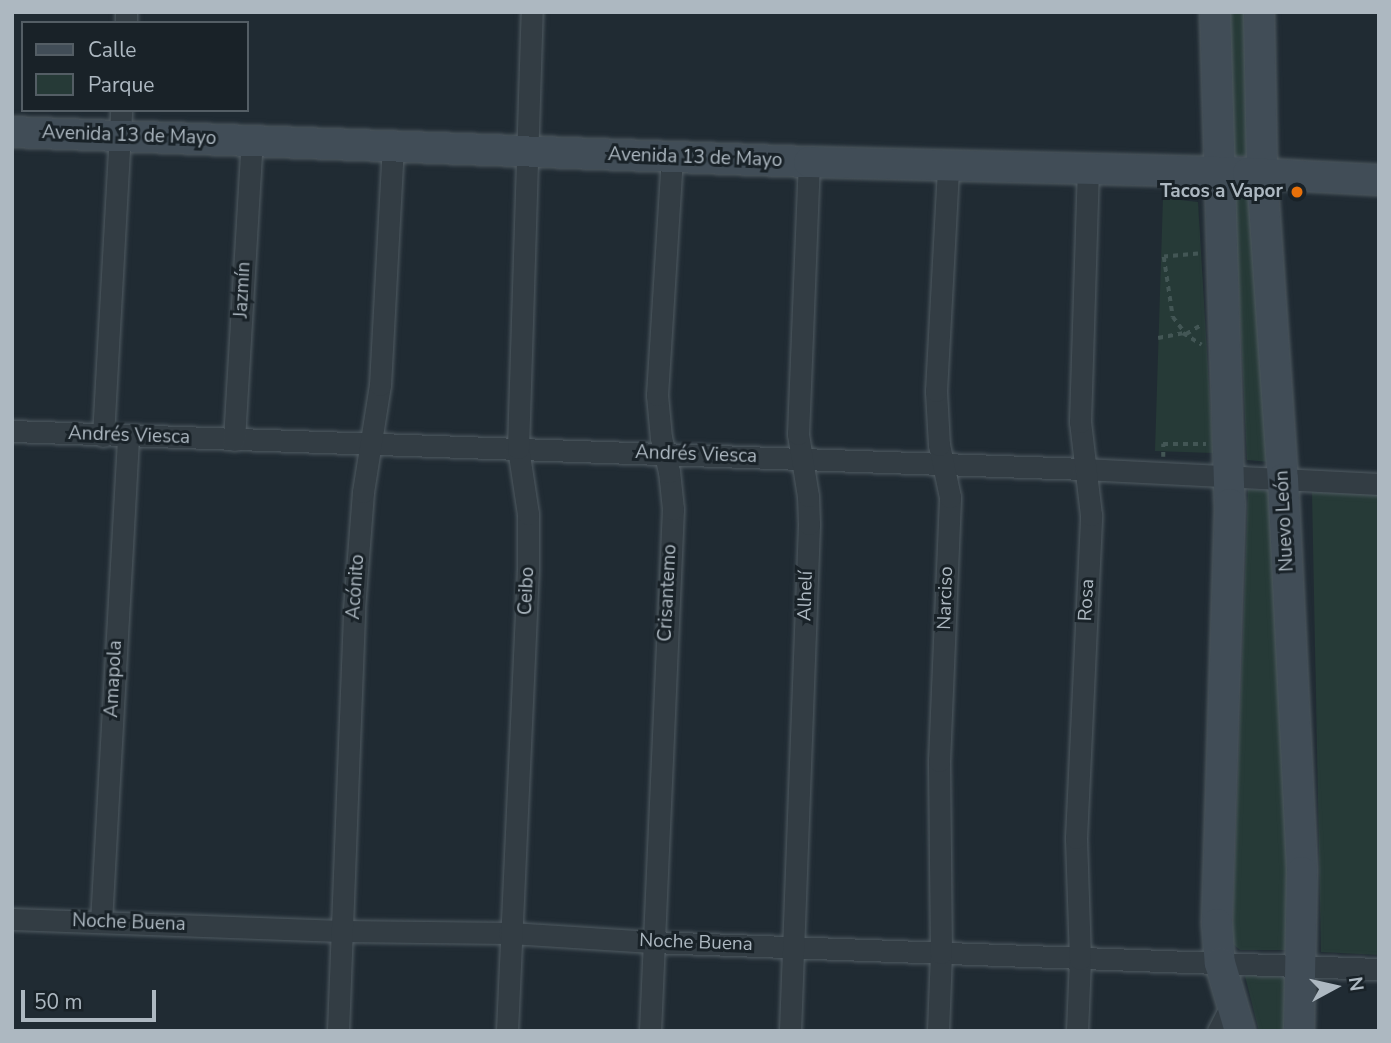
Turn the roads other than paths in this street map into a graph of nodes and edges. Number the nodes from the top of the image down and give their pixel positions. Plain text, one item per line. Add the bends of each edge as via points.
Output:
1 (532, 12) edge
2 (1214, 12) edge
3 (1259, 12) edge
4 (121, 124) edge
5 (12, 131) edge
6 (252, 140) junction
7 (393, 146) junction
8 (527, 151) junction
9 (672, 157) junction
10 (809, 162) junction
11 (948, 166) junction
12 (1088, 170) junction
13 (1220, 173) junction
14 (1262, 174) junction
15 (1379, 180) edge
16 (12, 431) edge
17 (103, 436) junction
18 (128, 437) junction
19 (234, 440) junction
20 (372, 446) junction
21 (519, 449) junction
22 (666, 454) junction
23 (801, 459) junction
24 (943, 465) junction
25 (1084, 469) junction
26 (1230, 477) junction
27 (1283, 479) junction
28 (1379, 484) edge
29 (12, 919) edge
30 (101, 922) junction
31 (341, 931) junction
32 (509, 933) junction
33 (652, 942) junction
34 (794, 946) junction
35 (941, 953) junction
36 (1080, 959) junction
37 (1220, 963) junction
38 (1302, 966) junction
39 (1379, 969) edge
40 (1236, 1017) edge
41 (338, 1031) edge
42 (507, 1031) edge
43 (650, 1031) edge
44 (790, 1031) edge
45 (937, 1031) edge
46 (1077, 1031) edge
47 (1218, 1031) edge
48 (1299, 1031) edge

1 - 8 street, Ceibo
2 - 13 street
3 - 14 street, Nuevo León
4 - 5 street, Avenida 13 de Mayo
4 - 6 street, Avenida 13 de Mayo
4 - 17 street
6 - 7 street, Avenida 13 de Mayo
6 - 19 street, Jazmín
7 - 8 street, Avenida 13 de Mayo
7 - 20 street, Acónito via 383,348
8 - 9 street, Avenida 13 de Mayo
8 - 21 street, Ceibo
9 - 10 street, Avenida 13 de Mayo
9 - 22 street, Crisantemo via 657,395 660,438
10 - 11 street, Avenida 13 de Mayo
10 - 23 street, Alhelí via 799,384
11 - 12 street, Avenida 13 de Mayo
11 - 24 street, Narciso via 936,391
12 - 13 street, Avenida 13 de Mayo
12 - 25 street, Rosa via 1080,422
13 - 14 street, Avenida 13 de Mayo
13 - 26 street
14 - 15 street, Avenida 13 de Mayo
14 - 27 street, Nuevo León
16 - 17 street, Andrés Viesca
17 - 18 street, Andrés Viesca
18 - 19 street, Andrés Viesca
18 - 30 street, Amapola
19 - 20 street, Andrés Viesca
20 - 21 street, Andrés Viesca
20 - 31 street, Acónito via 363,492 354,608
21 - 22 street, Andrés Viesca
21 - 32 street, Ceibo via 528,514 528,568
22 - 23 street, Andrés Viesca
22 - 33 street, Crisantemo via 672,523
23 - 24 street, Andrés Viesca
23 - 34 street, Alhelí via 809,524
24 - 25 street, Andrés Viesca
24 - 35 street, Narciso via 950,497 939,761
25 - 26 street, Andrés Viesca
25 - 36 street, Rosa via 1091,515 1076,838
26 - 27 street, Andrés Viesca
26 - 37 street via 1216,903
27 - 28 street, Andrés Viesca
27 - 38 street, Nuevo León
29 - 30 street, Noche Buena
30 - 31 street, Noche Buena
31 - 32 street, Noche Buena
31 - 41 street, Acónito
32 - 33 street, Noche Buena
32 - 42 street, Ceibo
33 - 34 street, Noche Buena
33 - 43 street, Crisantemo
34 - 35 street, Noche Buena
34 - 44 street, Alhelí
35 - 36 street, Noche Buena
35 - 45 street, Narciso
36 - 37 street, Noche Buena
36 - 46 street, Rosa
37 - 38 street, Noche Buena
37 - 40 street
38 - 39 street, Noche Buena
38 - 48 street, Nuevo León
40 - 47 street

